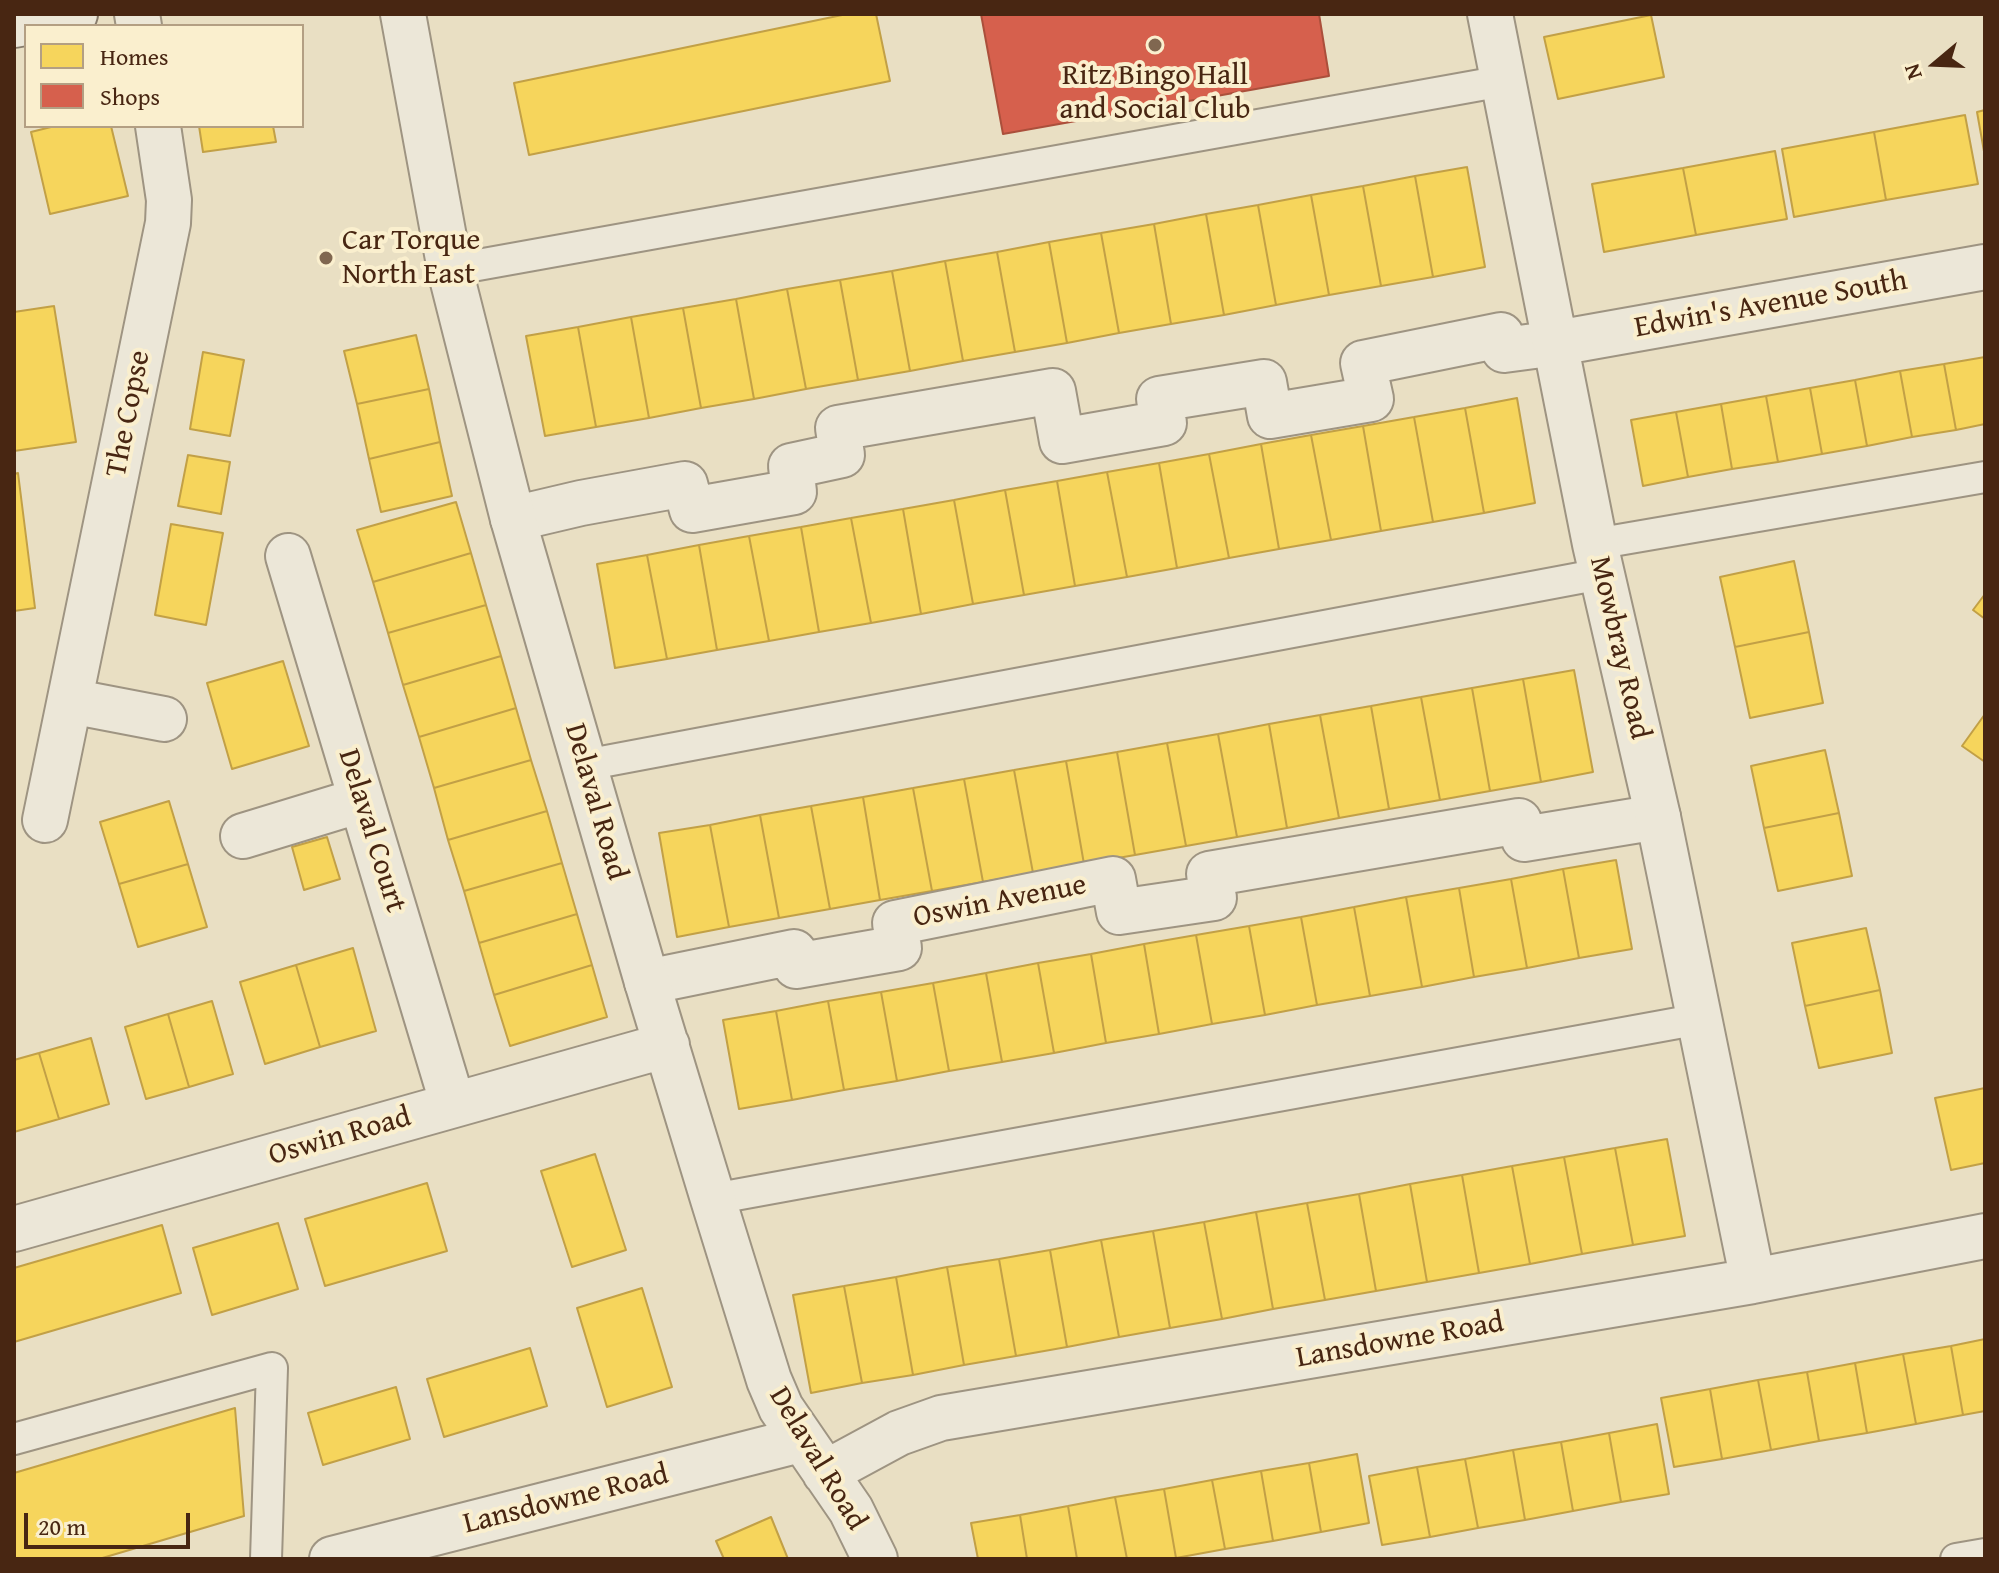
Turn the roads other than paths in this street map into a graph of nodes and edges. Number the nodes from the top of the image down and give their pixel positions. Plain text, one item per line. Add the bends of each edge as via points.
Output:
1 (75, 14) edge
2 (403, 14) edge
3 (1490, 14) edge
4 (14, 25) edge
5 (1503, 81) junction
6 (158, 128) edge
7 (1985, 267) edge
8 (450, 270) junction
9 (1557, 343) junction
10 (1985, 477) edge
11 (513, 519) junction
12 (288, 556) dead end
13 (1598, 559) junction
14 (70, 701) junction
15 (164, 719) dead end
16 (585, 765) junction
17 (361, 800) junction
18 (1658, 817) junction
19 (45, 820) dead end
20 (243, 836) dead end
21 (647, 982) junction
22 (1700, 1019) junction
23 (667, 1045) junction
24 (453, 1105) junction
25 (713, 1199) junction
26 (14, 1229) edge
27 (1985, 1236) edge
28 (1753, 1281) junction
29 (14, 1439) edge
30 (813, 1456) junction
31 (1985, 1554) edge
32 (266, 1559) edge
33 (332, 1559) edge
34 (875, 1559) edge
35 (1956, 1559) edge

1 - 4 street
2 - 8 street, Delaval Road
3 - 5 street, Mowbray Road
5 - 8 lane
5 - 9 street, Mowbray Road
6 - 14 street, The Copse via 168,223
7 - 9 street, Edwin's Avenue South
8 - 11 street, Delaval Road
9 - 11 street, Edwin's Avenue South via 1504,350 1501,335 1363,363 1371,399 1270,416 1264,382 1159,399 1164,423 1062,441 1053,391 838,428 842,455 791,466 794,492 692,510 685,484
9 - 13 street, Mowbray Road
10 - 13 lane
11 - 16 street, Delaval Road
12 - 17 street, Delaval Court
13 - 16 lane
13 - 18 street, Mowbray Road
14 - 15 street
14 - 19 street, The Copse
16 - 21 street, Delaval Road
17 - 20 street
17 - 24 street, Delaval Court
18 - 21 street, Oswin Avenue via 1524,839 1519,821 1209,874 1214,898 1119,912 1113,879 895,923 899,948 796,966 794,952
18 - 22 street, Mowbray Road
21 - 23 street, Delaval Road
22 - 25 lane
22 - 28 street, Mowbray Road
23 - 24 street, Oswin Road
23 - 25 street, Delaval Road
24 - 26 street, Oswin Road
25 - 30 street, Delaval Road via 769,1380
27 - 28 street, Lansdowne Road
28 - 30 street, Lansdowne Road via 941,1418
29 - 32 lane via 272,1368
30 - 33 street, Lansdowne Road
30 - 34 street, Delaval Road via 851,1510
31 - 35 lane

